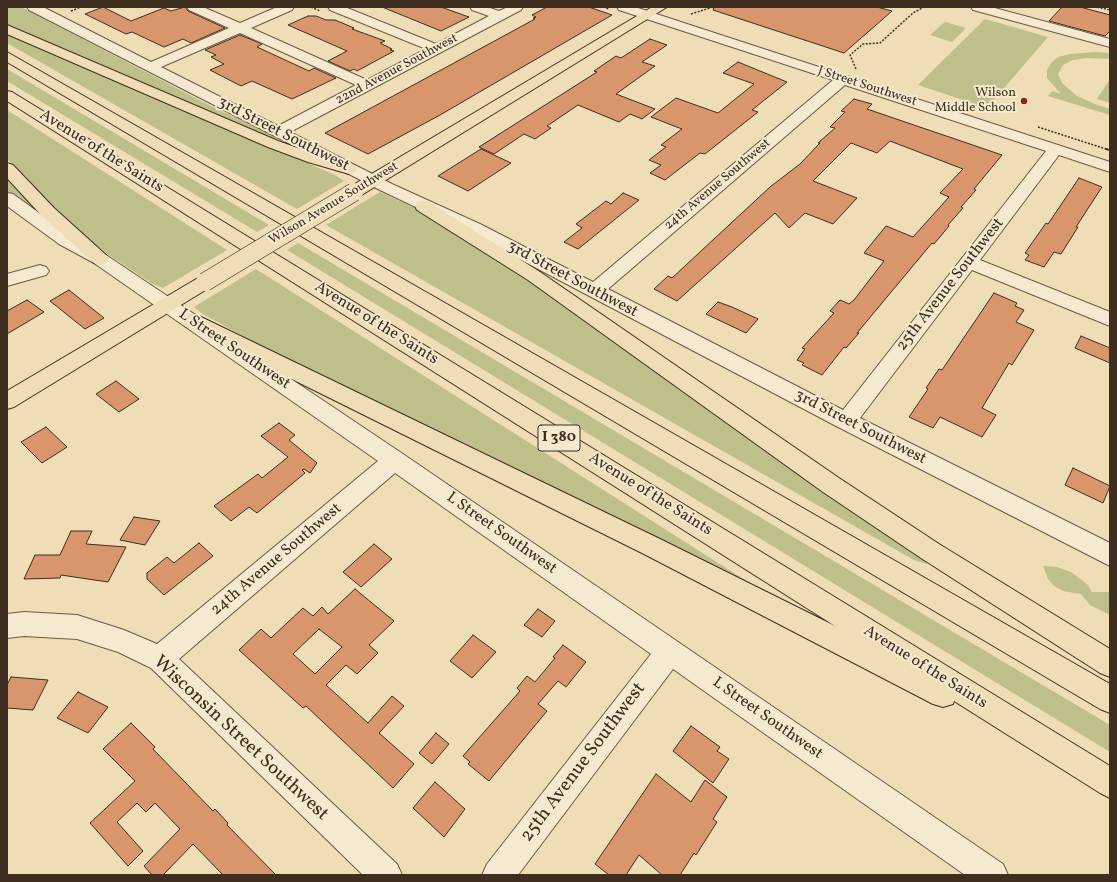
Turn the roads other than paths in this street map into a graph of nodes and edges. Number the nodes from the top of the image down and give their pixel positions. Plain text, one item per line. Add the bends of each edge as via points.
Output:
1 (33, 7) edge
2 (193, 7) edge
3 (288, 7) edge
4 (334, 7) edge
5 (476, 7) edge
6 (517, 7) edge
7 (623, 7) edge
8 (661, 7) edge
9 (977, 7) edge
10 (67, 10) road end
11 (48, 15) junction
12 (647, 15) junction
13 (500, 16) junction
14 (240, 28) junction
15 (7, 29) edge
16 (1110, 43) edge
17 (437, 48) junction
18 (7, 56) edge
19 (150, 67) junction
20 (851, 76) junction
21 (367, 85) junction
22 (7, 95) edge
23 (278, 132) junction
24 (1056, 149) junction
25 (1110, 167) edge
26 (7, 168) edge
27 (350, 169) junction
28 (372, 180) junction
29 (7, 198) edge
30 (423, 206) junction
31 (100, 259) junction
32 (968, 262) junction
33 (40, 271) dead end
34 (7, 280) edge
35 (594, 291) junction
36 (168, 304) junction
37 (1110, 319) edge
38 (192, 321) junction
39 (7, 401) edge
40 (846, 421) junction
41 (394, 460) junction
42 (1110, 555) edge
43 (7, 626) edge
44 (670, 651) junction
45 (160, 659) junction
46 (1110, 664) edge
47 (1110, 699) edge
48 (1069, 758) junction
49 (1110, 783) edge
50 (386, 875) edge
51 (498, 875) edge
52 (992, 875) edge

1 - 11 street, 3rd Street Southwest
2 - 14 street
3 - 14 street
4 - 17 street
5 - 13 street
6 - 13 street, 22nd Avenue Southwest
7 - 12 street, J Street Southwest
8 - 12 main road, Wilson Avenue Southwest
9 - 16 street
10 - 11 street
11 - 19 street, 3rd Street Southwest
12 - 20 street, J Street Southwest
12 - 28 main road, Wilson Avenue Southwest
13 - 17 street, 22nd Avenue Southwest
14 - 19 street
14 - 21 street
15 - 27 main road via 273,144
17 - 21 street, 22nd Avenue Southwest
18 - 47 main road, Avenue of the Saints
19 - 23 street, 3rd Street Southwest
20 - 24 street, J Street Southwest
20 - 35 street, 24th Avenue Southwest
21 - 23 street, 22nd Avenue Southwest
22 - 48 main road, Avenue of the Saints / I 380 via 248,243
23 - 27 street, 3rd Street Southwest
24 - 25 street, J Street Southwest
24 - 32 street, 25th Avenue Southwest
26 - 31 main road via 48,212
27 - 28 street, 3rd Street Southwest
28 - 30 street, 3rd Street Southwest
28 - 36 main road, Wilson Avenue Southwest, bridge
29 - 31 street, L Street Southwest via 65,240
30 - 35 street, 3rd Street Southwest via 474,228
30 - 46 main road via 534,276 824,480 930,551
31 - 36 street, L Street Southwest
32 - 37 street
32 - 40 street, 25th Avenue Southwest
33 - 34 street
35 - 40 street, 3rd Street Southwest
36 - 38 street, L Street Southwest
36 - 39 main road, Wilson Avenue Southwest
38 - 41 street, L Street Southwest
38 - 48 main road via 653,547
40 - 42 street, 3rd Street Southwest
41 - 44 street, L Street Southwest
41 - 45 street, 24th Avenue Southwest
43 - 45 street, Wisconsin Street Southwest via 24,624 77,627 124,642
44 - 51 street, 25th Avenue Southwest
44 - 52 street, L Street Southwest
45 - 50 street, Wisconsin Street Southwest
48 - 49 main road, Avenue of the Saints / I 380

